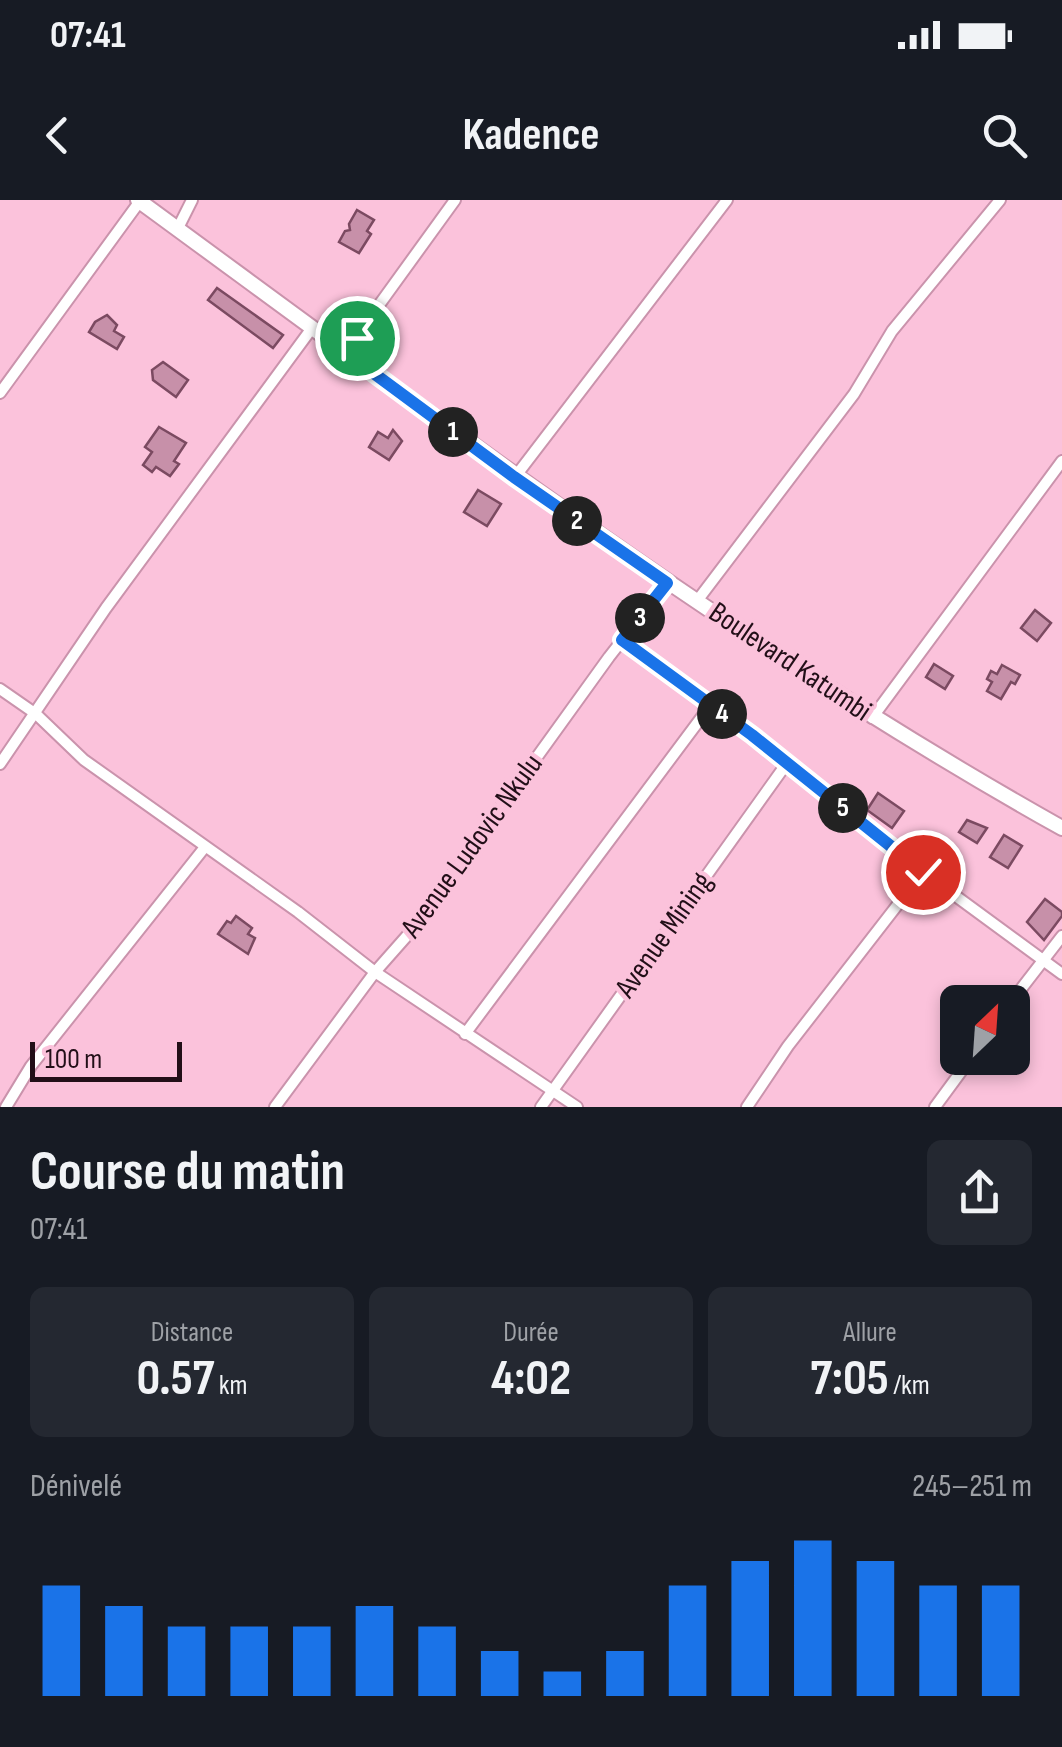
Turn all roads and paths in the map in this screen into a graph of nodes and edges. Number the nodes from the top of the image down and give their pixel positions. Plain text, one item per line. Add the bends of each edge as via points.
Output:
1 (192, 200) edge
2 (455, 200) edge
3 (727, 200) edge
4 (1000, 200) edge
5 (139, 201) edge
6 (178, 228) junction
7 (312, 328) junction
8 (345, 352) junction
9 (0, 392) edge
10 (1062, 461) edge
11 (514, 477) junction
12 (667, 583) junction
13 (697, 601) junction
14 (622, 640) junction
15 (0, 689) edge
16 (710, 706) junction
17 (36, 714) junction
18 (872, 718) junction
19 (787, 763) junction
20 (0, 764) edge
21 (1060, 824) edge
22 (204, 846) junction
23 (923, 872) junction
24 (1062, 936) edge
25 (1042, 961) junction
26 (375, 972) junction
27 (1062, 974) edge
28 (1024, 985) edge
29 (465, 1034) junction
30 (959, 1075) edge
31 (554, 1090) junction
32 (6, 1107) edge
33 (274, 1107) edge
34 (541, 1107) edge
35 (577, 1107) edge
36 (747, 1107) edge
37 (935, 1107) edge

1 - 6 street
2 - 8 street
3 - 11 street
4 - 13 street via 892,331 854,394
5 - 6 street, Boulevard Katumbi
5 - 9 street
6 - 7 street, Boulevard Katumbi
7 - 8 street, Boulevard Katumbi
7 - 17 street
8 - 11 street, Boulevard Katumbi
10 - 18 street
11 - 12 street, Boulevard Katumbi
12 - 13 street, Boulevard Katumbi
12 - 14 street, Avenue Ludovic Nkulu
13 - 18 street, Boulevard Katumbi
14 - 16 street
14 - 26 street, Avenue Ludovic Nkulu
15 - 17 street
16 - 19 street
16 - 29 street
17 - 20 street
17 - 22 street via 84,760
18 - 21 street, Boulevard Katumbi
19 - 23 street
19 - 31 street, Avenue Mining
22 - 26 street
22 - 32 street
23 - 25 street
23 - 36 street
24 - 25 street
25 - 27 street
25 - 28 street
26 - 29 street
26 - 33 street, Avenue Ludovic Nkulu
29 - 31 street
30 - 37 street
31 - 34 street, Avenue Mining
31 - 35 street

